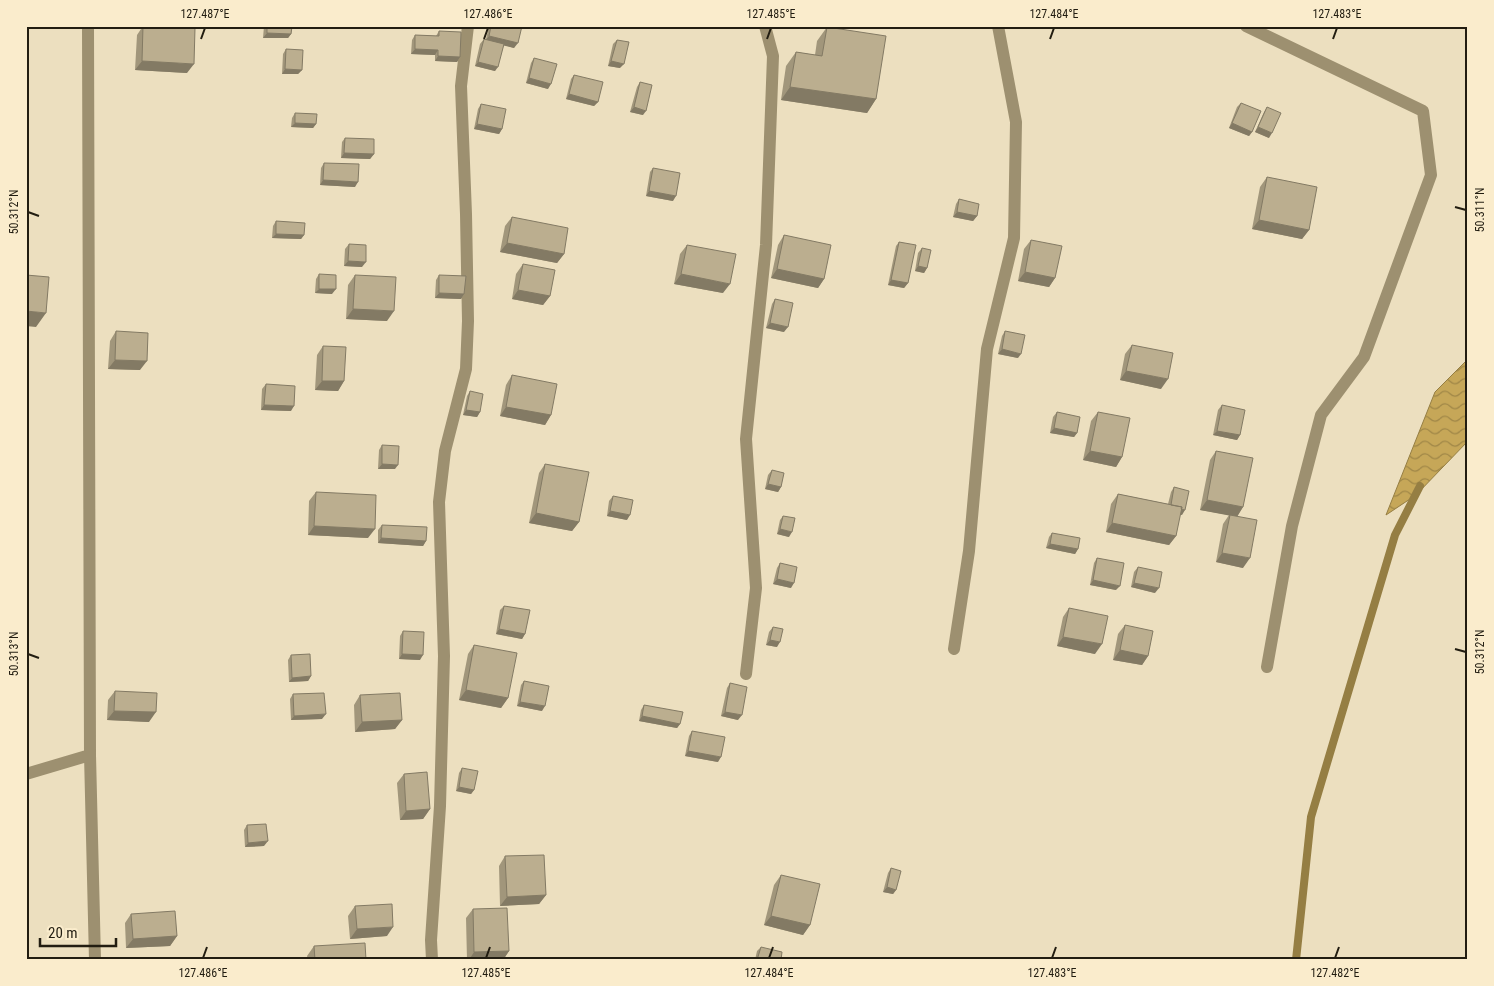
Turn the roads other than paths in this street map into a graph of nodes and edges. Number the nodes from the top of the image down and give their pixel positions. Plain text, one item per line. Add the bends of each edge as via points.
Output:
1 (88, 26) edge
2 (468, 26) edge
3 (765, 26) edge
4 (998, 26) edge
5 (1246, 26) edge
6 (954, 649) dead end
7 (1267, 667) dead end
8 (746, 674) dead end
9 (90, 755) junction
10 (26, 774) edge
11 (94, 960) edge
12 (432, 960) edge

1 - 9 street
2 - 12 street via 461,86 468,321 466,369 446,451 439,502 444,656
3 - 8 street via 773,56 766,245 746,439 756,588
4 - 6 street via 1016,122 1014,238 987,349 969,552
5 - 7 street via 1423,111 1431,175 1364,357 1321,415 1292,526
9 - 10 street
9 - 11 street

